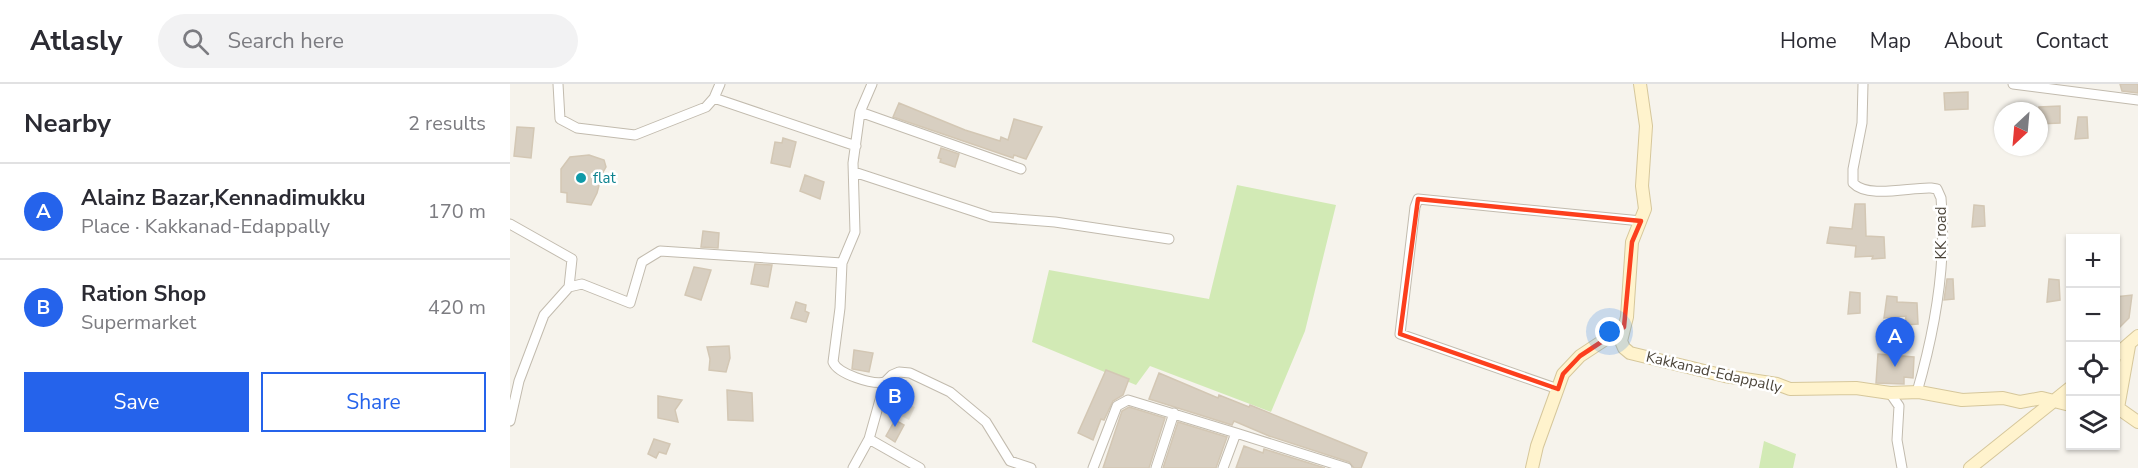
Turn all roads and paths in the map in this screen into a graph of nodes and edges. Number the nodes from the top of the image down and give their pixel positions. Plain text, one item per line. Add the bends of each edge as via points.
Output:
1 (558, 84) edge
2 (720, 84) edge
3 (872, 84) edge
4 (1641, 84) edge
5 (1863, 84) edge
6 (2013, 84) edge
7 (714, 98) junction
8 (2138, 100) edge
9 (860, 112) junction
10 (856, 146) junction
11 (1021, 169) dead end
12 (854, 172) junction
13 (1641, 220) junction
14 (510, 224) edge
15 (1169, 239) dead end
16 (842, 263) junction
17 (568, 287) junction
18 (1624, 327) junction
19 (2138, 331) edge
20 (2138, 336) edge
21 (2129, 346) junction
22 (2120, 352) edge
23 (885, 382) junction
24 (1558, 389) junction
25 (2066, 391) edge
26 (1917, 392) junction
27 (1890, 393) junction
28 (2119, 396) edge
29 (2052, 401) junction
30 (2066, 404) edge
31 (2120, 410) edge
32 (1174, 413) junction
33 (510, 421) edge
34 (2138, 422) edge
35 (1236, 433) junction
36 (869, 439) junction
37 (854, 468) edge
38 (920, 468) edge
39 (1031, 468) edge
40 (1093, 468) edge
41 (1156, 468) edge
42 (1223, 468) edge
43 (1347, 468) edge
44 (1532, 468) edge
45 (1902, 468) edge
46 (1970, 468) edge

1 - 7 street via 560,119 577,128 635,135 706,107
2 - 7 street
3 - 9 street
4 - 13 street, Kakkanad-Edappally via 1646,126 1642,186 1645,209
5 - 26 street, KK road via 1853,183 1876,191 1937,189 1941,198 1941,271
6 - 8 street
7 - 10 street
9 - 10 street
9 - 11 street
10 - 12 street
12 - 15 street via 991,217
12 - 16 street via 855,232
13 - 18 street, Kakkanad-Edappally via 1632,242
13 - 24 street via 1418,199 1414,207 1400,334
14 - 17 street via 572,259
16 - 17 street via 660,250 642,262 630,303 582,284
16 - 23 street via 833,362 839,371 871,382
17 - 33 street via 544,315 519,381
18 - 24 street via 1580,356 1563,375
18 - 27 street, Kakkanad-Edappally via 1621,341 1629,353 1790,389 1856,388
19 - 20 street
20 - 21 street
21 - 22 street
21 - 28 street
23 - 36 street
23 - 39 street via 899,372 910,373 950,392 986,422 1010,461
24 - 44 street
25 - 29 street
26 - 27 street, Kakkanad-Edappally
26 - 29 street, Kakkanad-Edappally via 1962,400
27 - 45 street via 1899,406 1897,440
29 - 30 street, Kakkanad-Edappally
29 - 46 street
31 - 34 street
32 - 35 street
32 - 40 street via 1134,400 1121,402
32 - 41 street
35 - 42 street
35 - 43 street
36 - 37 street
36 - 38 street

